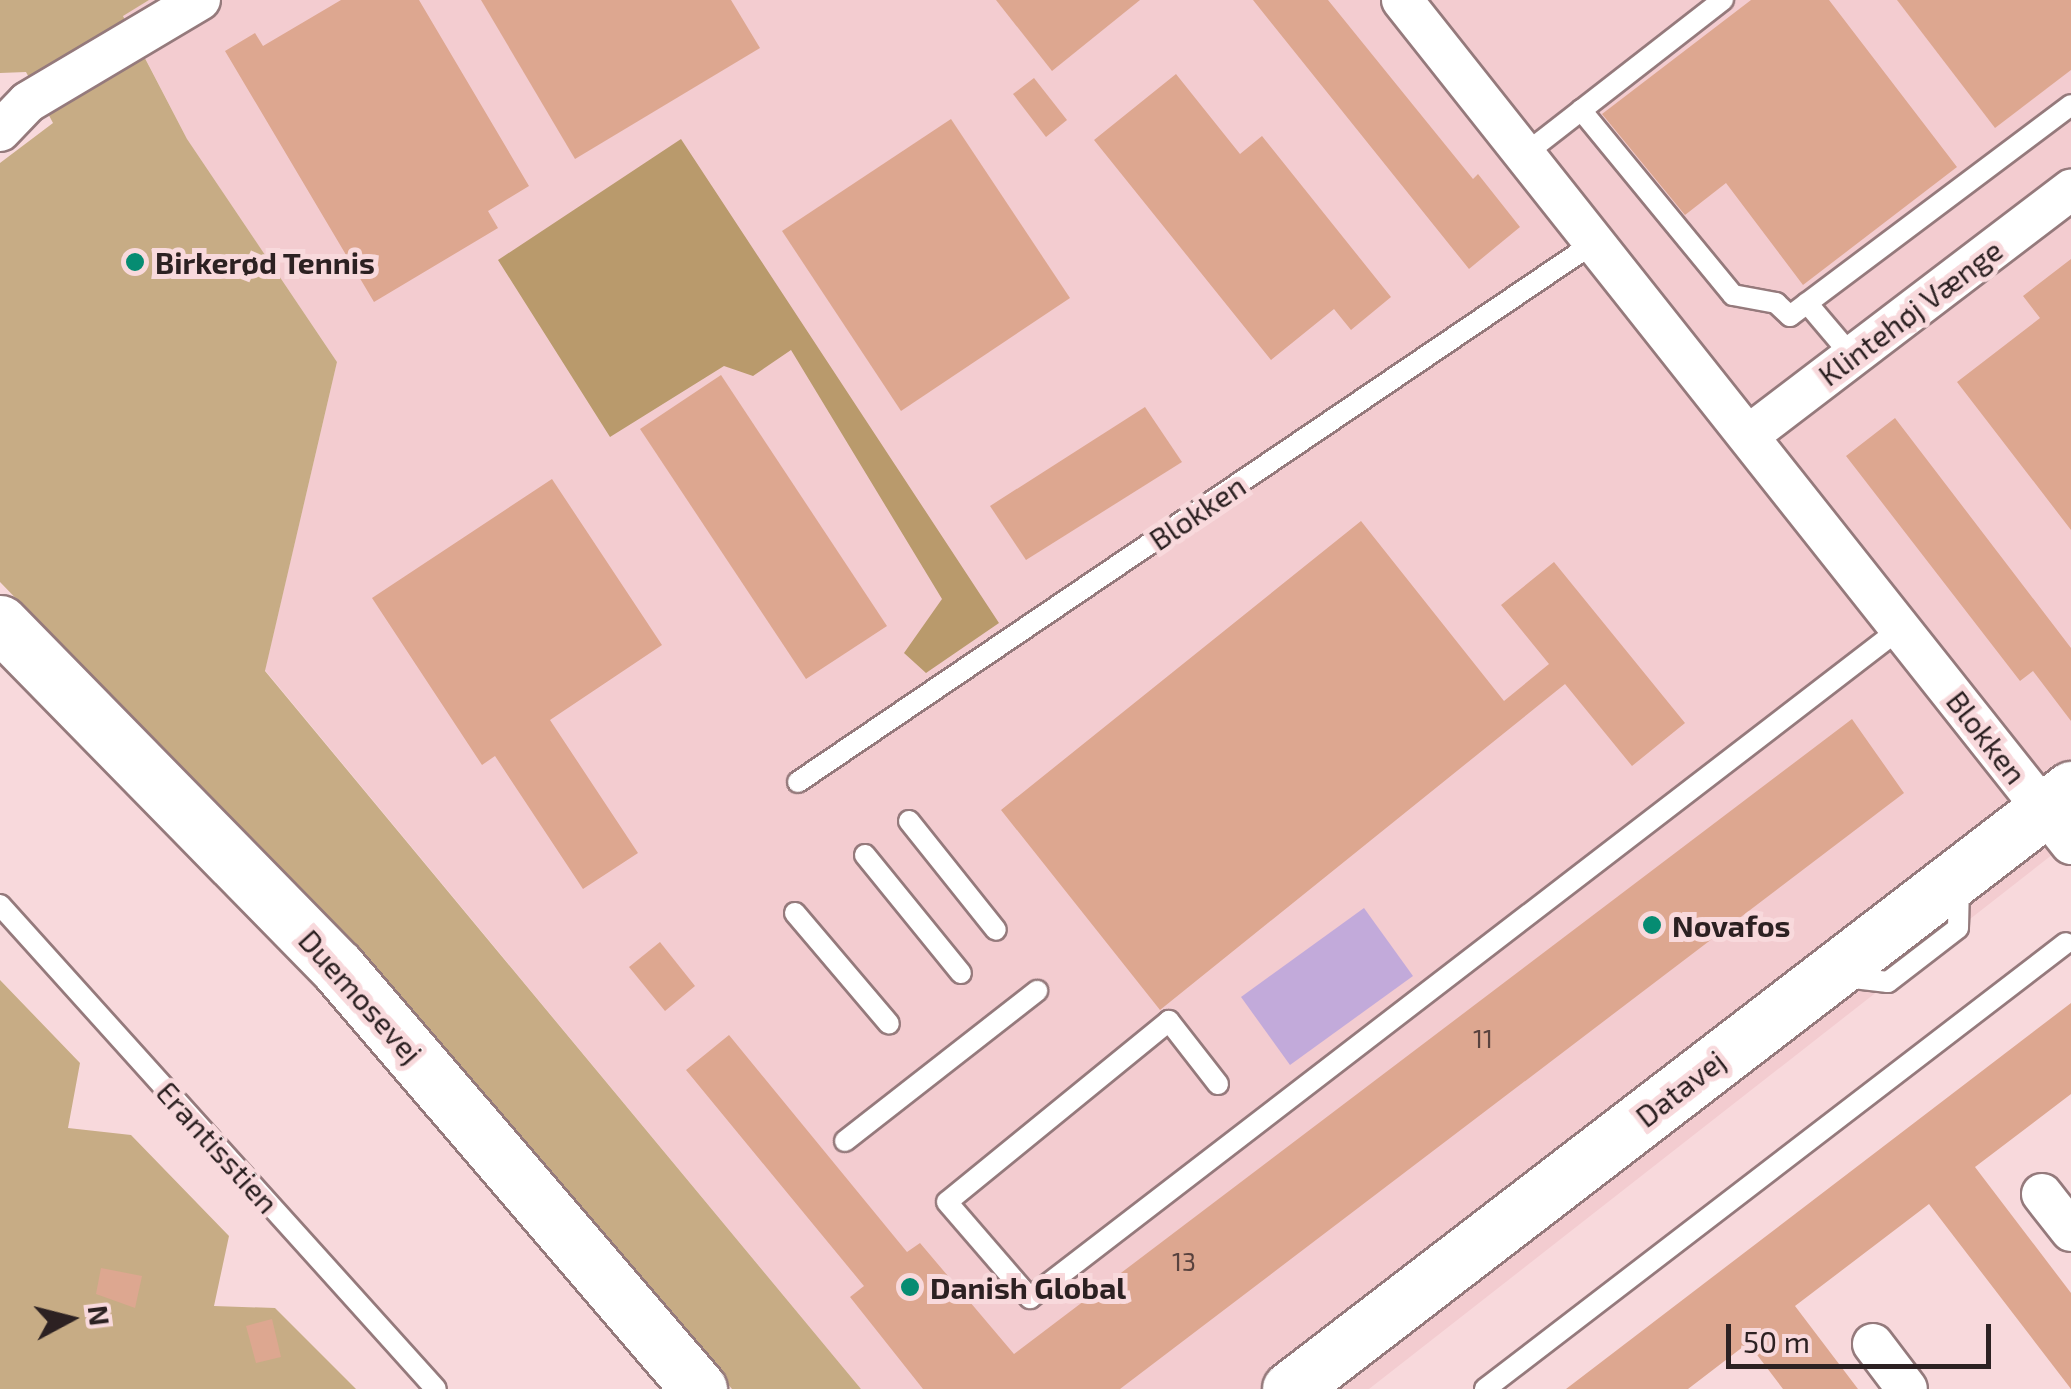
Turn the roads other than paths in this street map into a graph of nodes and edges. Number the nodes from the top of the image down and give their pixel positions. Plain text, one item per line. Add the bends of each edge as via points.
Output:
1 (200, 0) edge
2 (1402, 0) edge
3 (1723, 0) edge
4 (2071, 105) edge
5 (1581, 110) junction
6 (0, 130) edge
7 (1525, 154) junction
8 (2071, 190) edge
9 (1595, 242) junction
10 (1807, 303) junction
11 (1852, 356) junction
12 (1749, 435) junction
13 (0, 623) edge
14 (1901, 628) junction
15 (798, 782) dead end
16 (2062, 814) edge
17 (909, 821) dead end
18 (865, 856) dead end
19 (0, 905) edge
20 (795, 912) dead end
21 (996, 930) dead end
22 (2066, 943) dead end
23 (961, 973) dead end
24 (1037, 991) dead end
25 (890, 1024) dead end
26 (1218, 1084) dead end
27 (845, 1141) dead end
28 (2042, 1194) dead end
29 (2071, 1232) edge
30 (1873, 1344) dead end
31 (436, 1389) edge
32 (699, 1389) edge
33 (1290, 1389) edge
34 (1485, 1389) edge
35 (1907, 1389) edge

1 - 6 street via 28,102
2 - 7 street, Blokken
3 - 5 lane
4 - 10 lane
5 - 7 lane
5 - 10 lane via 1732,296 1776,304 1790,316
7 - 9 street, Blokken
8 - 11 street, Klintehøj Vænge
9 - 12 street, Blokken
9 - 15 lane, Blokken
10 - 11 lane
11 - 12 street, Klintehøj Vænge
12 - 14 street, Blokken
13 - 32 street, Duemosevej via 336,966
14 - 16 street, Blokken
14 - 26 lane via 1030,1298 948,1202 1169,1021
16 - 33 street, Datavej via 1959,874
17 - 21 lane
18 - 23 lane
19 - 31 lane, Erantisstien
20 - 25 lane
22 - 34 lane
24 - 27 lane
28 - 29 street
30 - 35 street

